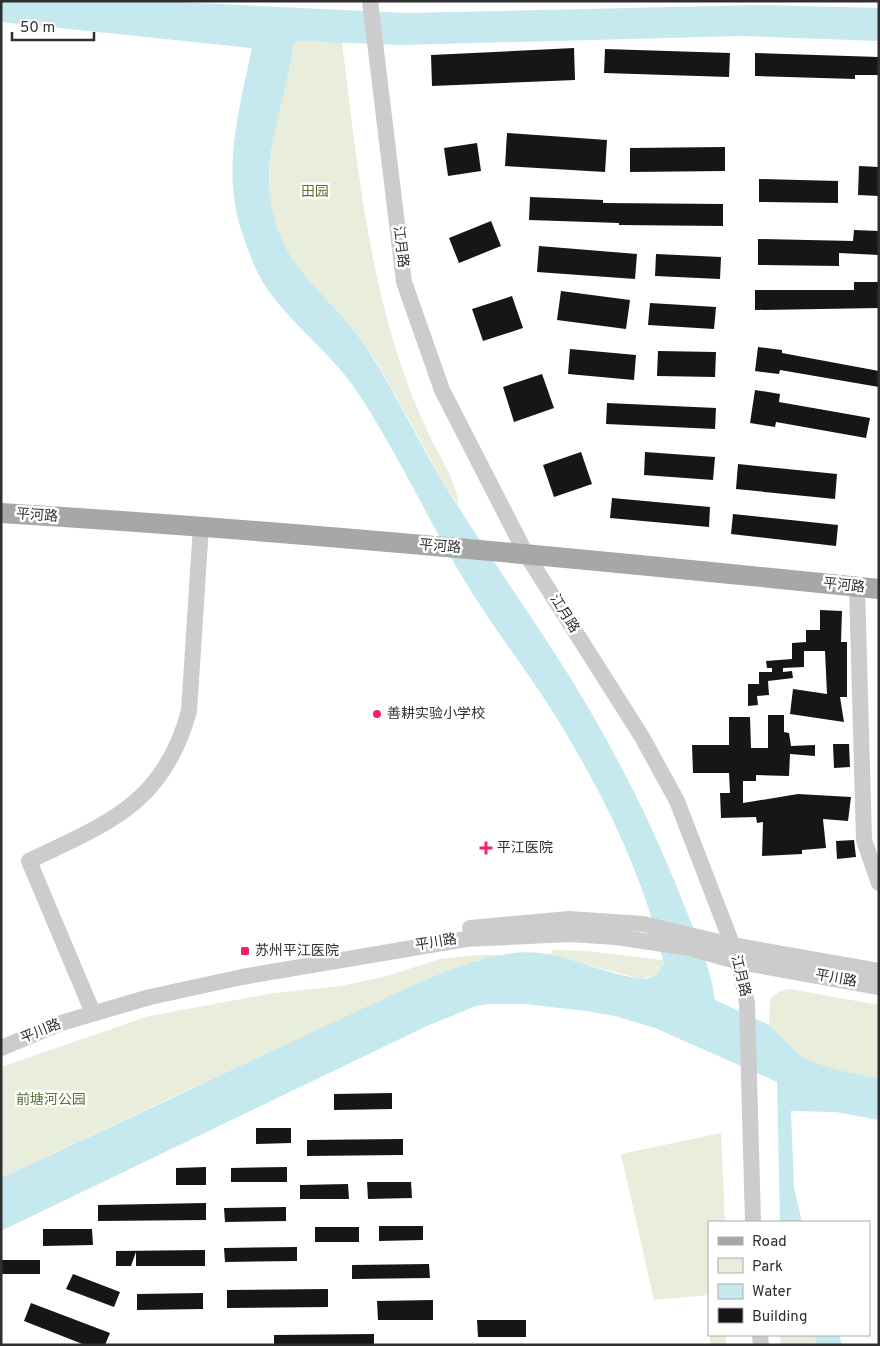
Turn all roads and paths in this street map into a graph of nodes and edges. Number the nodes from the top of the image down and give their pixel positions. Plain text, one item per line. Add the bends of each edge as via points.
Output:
1 (370, 5) edge
2 (1, 513) edge
3 (201, 526) junction
4 (526, 554) junction
5 (857, 587) junction
6 (879, 589) edge
7 (879, 883) edge
8 (732, 945) junction
9 (739, 962) junction
10 (879, 971) edge
11 (879, 987) edge
12 (91, 1008) junction
13 (1, 1036) edge
14 (1, 1048) edge
15 (753, 1221) edge

1 - 4 street, 江月路 via 404,282 442,390
2 - 3 main road, 平河路
3 - 4 main road, 平河路
3 - 12 street via 189,711 181,739 162,772 138,801 107,823 29,861
4 - 5 main road, 平河路
4 - 8 street, 江月路 via 642,737 677,801
5 - 6 main road, 平河路
5 - 7 street via 864,840
8 - 9 street, 江月路
8 - 10 street, 平川路
8 - 12 street, 平川路 via 643,924 555,920 431,932 149,986
9 - 11 street, 平川路
9 - 12 street, 平川路 via 690,948 570,934 448,941
9 - 15 street, 江月路 via 747,1003
12 - 13 street, 平川路 via 56,1013
12 - 14 street, 平川路

